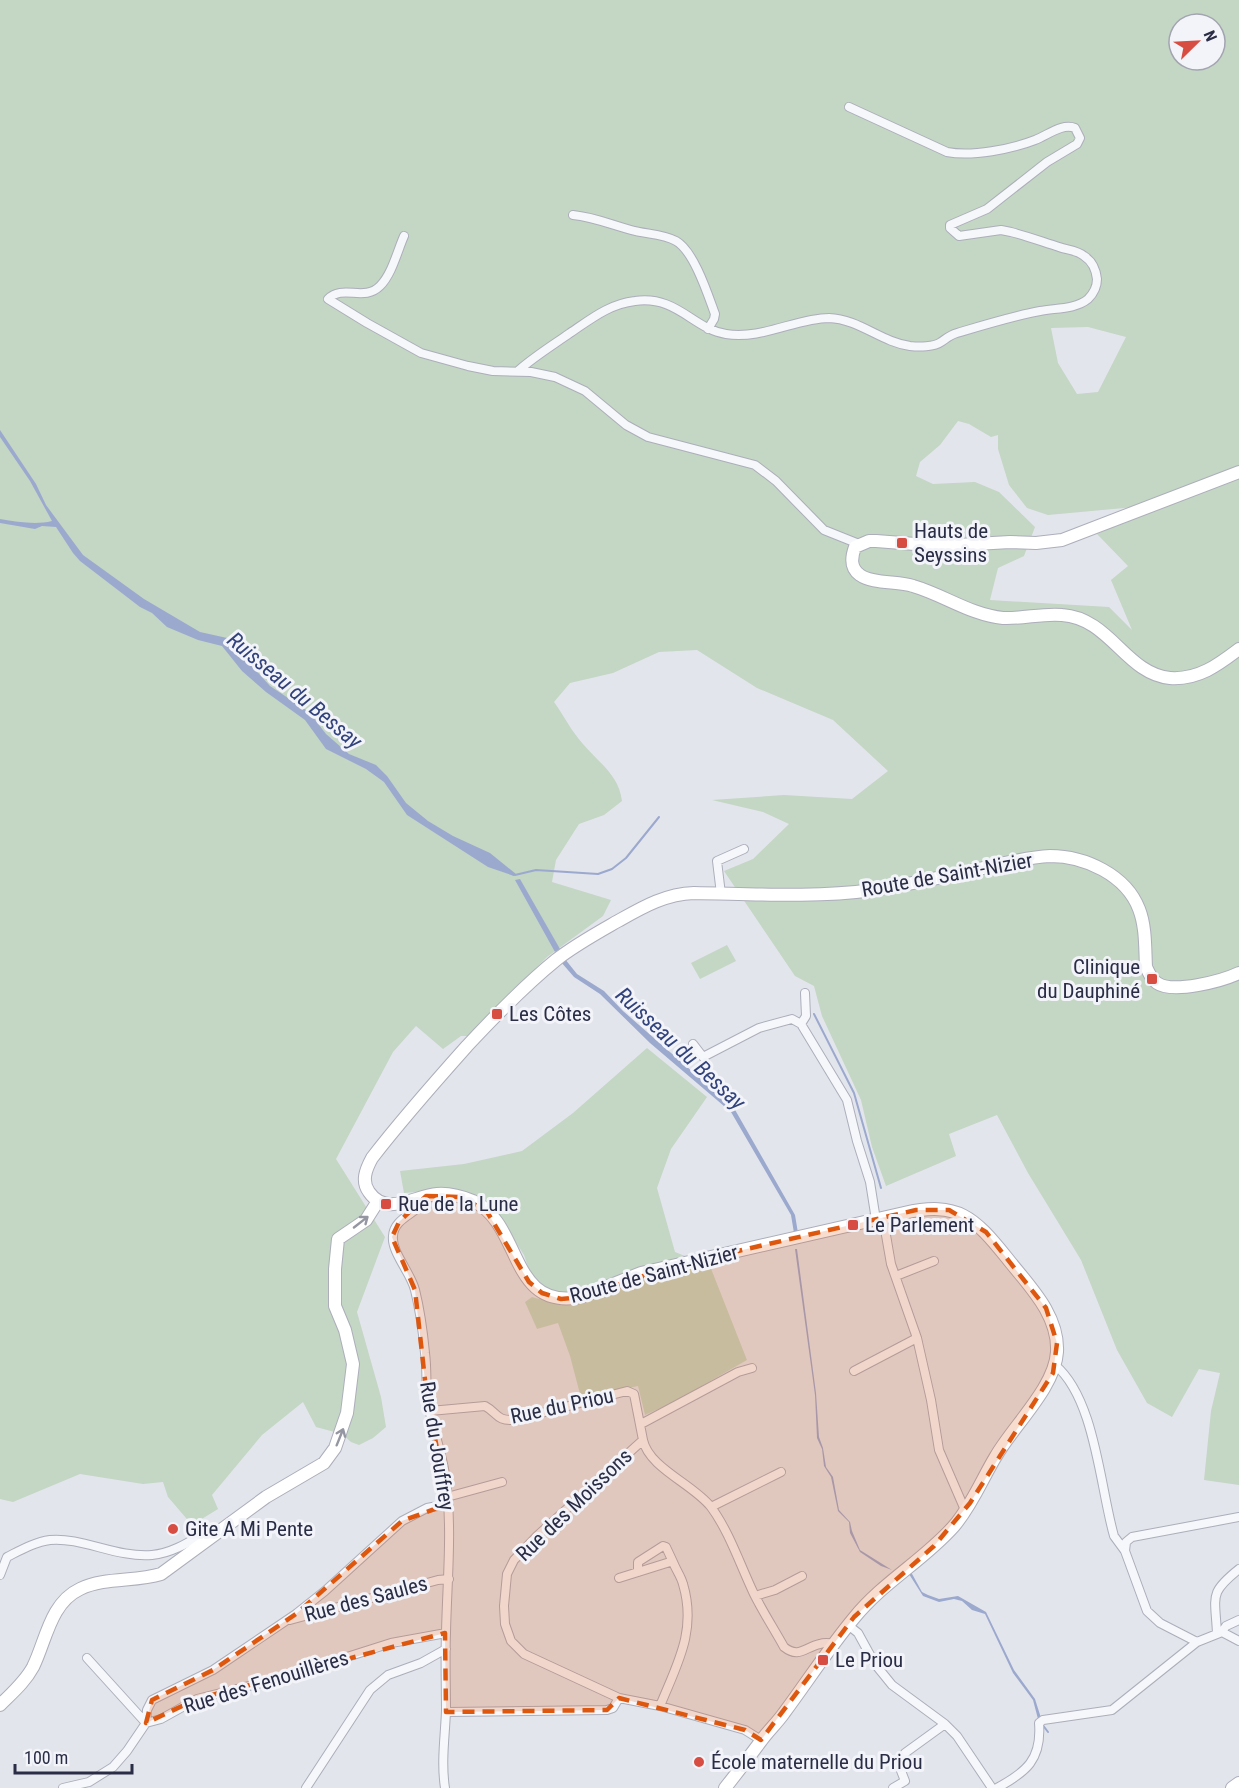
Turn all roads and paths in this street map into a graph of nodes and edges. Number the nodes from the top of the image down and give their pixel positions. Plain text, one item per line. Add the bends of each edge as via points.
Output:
1 (849, 107) dead end
2 (573, 215) dead end
3 (404, 236) dead end
4 (708, 329) junction
5 (519, 370) junction
6 (1239, 472) edge
7 (859, 544) junction
8 (1239, 649) edge
9 (744, 849) dead end
10 (721, 894) junction
11 (1239, 972) edge
12 (805, 993) dead end
13 (801, 1023) junction
14 (693, 1044) dead end
15 (426, 1196) junction
16 (378, 1201) junction
17 (879, 1219) junction
18 (934, 1261) dead end
19 (896, 1276) junction
20 (917, 1338) junction
21 (1055, 1365) junction
22 (752, 1368) dead end
23 (854, 1371) dead end
24 (627, 1391) joint
25 (430, 1411) junction
26 (641, 1424) junction
27 (643, 1440) junction
28 (781, 1472) dead end
29 (502, 1482) dead end
30 (447, 1500) junction
31 (711, 1508) junction
32 (965, 1510) junction
33 (1239, 1517) edge
34 (215, 1532) junction
35 (1125, 1551) junction
36 (673, 1562) junction
37 (1239, 1569) edge
38 (638, 1572) junction
39 (0, 1575) edge
40 (802, 1576) dead end
41 (619, 1578) dead end
42 (449, 1579) junction
43 (755, 1596) junction
44 (1239, 1620) edge
45 (284, 1622) junction
46 (848, 1625) junction
47 (1219, 1632) junction
48 (446, 1633) junction
49 (1239, 1641) edge
50 (1197, 1642) junction
51 (835, 1644) junction
52 (446, 1649) junction
53 (87, 1658) dead end
54 (619, 1698) junction
55 (0, 1705) edge
56 (660, 1706) junction
57 (446, 1712) junction
58 (146, 1723) junction
59 (945, 1724) junction
60 (761, 1740) junction
61 (1239, 1783) edge
62 (63, 1788) edge
63 (306, 1788) edge
64 (445, 1788) edge
65 (725, 1788) edge
66 (893, 1788) edge
67 (994, 1788) edge
68 (1232, 1788) edge

1 - 4 street via 956,154 985,152 1069,126 1075,128 1080,138 1077,144 987,209 950,228 958,236 1011,232 1084,255 1096,271 1094,293 1076,305 957,333 940,344 897,343 852,322 829,318 740,335
2 - 4 street via 681,244 715,314
3 - 5 street via 378,288 366,294 341,291 328,299 421,353 468,366
4 - 5 street via 670,306 630,301 589,319
5 - 7 street via 574,385 648,437 755,465 824,530
6 - 7 main road via 1073,537 1049,542
7 - 8 main road via 851,556 852,566 859,574 913,586 994,616 1080,618 1092,623 1138,664 1165,677 1201,674
9 - 10 street via 717,861
10 - 11 main road, Route de Saint-Nizier via 870,890 1033,858 1060,857 1106,872 1134,898 1142,919 1146,968 1157,983 1173,987 1194,985
10 - 16 main road, Route de Saint-Nizier via 685,893 652,902 572,948 532,980 424,1093 372,1158 365,1183
12 - 13 street via 806,1016
13 - 14 street via 792,1019 759,1028 703,1057
13 - 17 street via 847,1100
15 - 16 main road, Route de Saint-Nizier via 396,1204
15 - 17 main road, Route de Saint-Nizier via 448,1194 476,1202 496,1220 529,1282 542,1293 561,1299 581,1297 641,1273
15 - 25 street, Rue du Jouffrey via 425,1202 399,1222 392,1237 415,1290
34 -> 16 main road via 324,1463 335,1448 347,1413 353,1364 335,1306 338,1239 366,1220
17 - 19 street
17 - 21 main road, Route de Saint-Nizier via 935,1208 966,1217 986,1232 1046,1308 1056,1334
18 - 19 street
19 - 20 street
20 - 23 street
20 - 32 street via 939,1450
21 - 32 main road, Route de Saint-Nizier via 1049,1381 996,1455
21 - 35 street via 1073,1385 1087,1418 1114,1536
22 - 26 street
24 - 25 street, Rue du Priou via 514,1420 498,1418 485,1406
24 - 26 street, Rue des Moissons via 636,1397
25 - 30 street, Rue du Jouffrey via 445,1473
26 - 27 street, Rue des Moissons
27 - 31 street via 657,1462
27 - 54 street, Rue des Moissons via 513,1560 507,1574 504,1606 511,1641 524,1654
28 - 31 street
29 - 30 street, Rue des Fenouillères
30 - 42 street, Rue du Jouffrey
30 - 45 street, Rue des Fenouillères via 402,1521 325,1591
31 - 43 street
32 - 46 main road, Route de Saint-Nizier via 934,1546 889,1582
33 - 35 street via 1132,1537 1126,1542
34 - 39 street via 211,1529 172,1551 153,1555 51,1540 7,1557
34 - 55 main road via 161,1574 99,1582 68,1597 52,1619 25,1680
35 - 50 street via 1147,1611 1160,1623
36 - 38 street
36 - 38 street via 663,1546 638,1562
36 - 56 street via 687,1605 685,1647
37 - 47 street via 1216,1592
38 - 41 street
40 - 43 street
42 - 45 street, Rue des Saules
42 - 48 street, Rue du Jouffrey
43 - 51 street via 791,1653 818,1644
44 - 47 street
45 - 58 street, Rue des Fenouillères via 213,1671 152,1700
46 - 51 main road, Route de Saint-Nizier
46 - 59 street via 858,1633 892,1685
47 - 49 street
47 - 50 street
48 - 52 street, Rue du Jouffrey
48 - 58 street, Rue des Fenouillères via 392,1643 281,1678 196,1699
50 - 67 street via 1112,1710 1043,1720 1031,1763 1018,1776
51 - 60 main road, Route de Saint-Nizier
52 - 57 street, Rue du Jouffrey
52 - 63 street, Rue des Fenouillères via 379,1681
53 - 58 street
54 - 56 street, Rue des Moissons
54 - 57 street via 607,1710
56 - 60 street, Rue des Moissons via 745,1730
57 - 64 street, Rue du Jouffrey via 442,1760
58 - 62 street via 127,1751 101,1776
59 - 66 street via 905,1753 898,1763 905,1781
59 - 67 street
60 - 65 main road, Route de Saint-Nizier
61 - 68 main road

